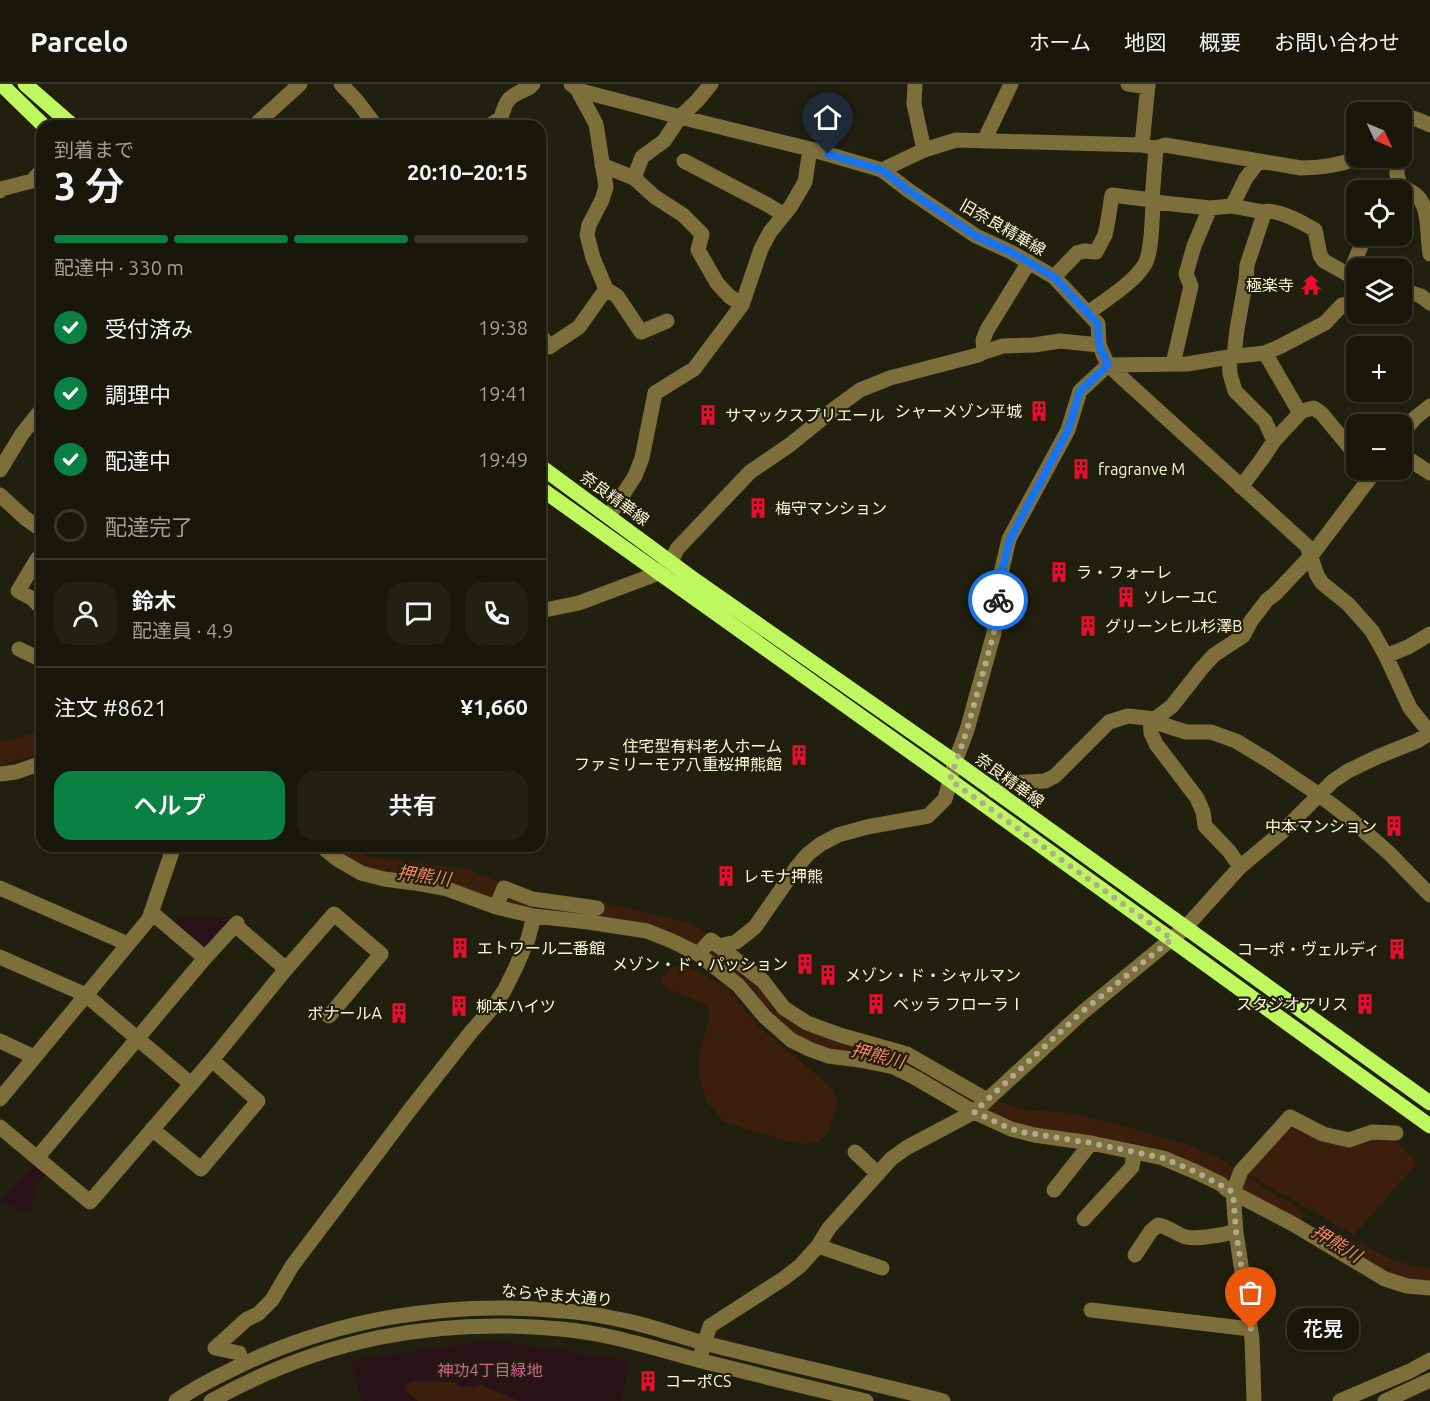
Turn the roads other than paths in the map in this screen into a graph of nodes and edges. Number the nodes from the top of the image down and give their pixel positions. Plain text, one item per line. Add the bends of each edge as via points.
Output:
1 (1, 84) edge
2 (25, 84) edge
3 (300, 84) edge
4 (341, 84) edge
5 (532, 84) edge
6 (711, 84) edge
7 (915, 84) edge
8 (1011, 84) edge
9 (1128, 84) edge
10 (1148, 86) edge
11 (583, 87) edge
12 (680, 117) junction
13 (1412, 118) edge
14 (38, 120) edge
15 (66, 120) edge
16 (261, 120) edge
17 (371, 120) edge
18 (498, 120) edge
19 (1430, 125) edge
20 (984, 141) junction
21 (1149, 147) junction
22 (810, 149) junction
23 (924, 150) junction
24 (684, 161) dead end
25 (1259, 161) junction
26 (1346, 162) edge
27 (602, 165) junction
28 (882, 170) junction
29 (36, 177) edge
30 (634, 178) junction
31 (0, 191) edge
32 (1412, 194) edge
33 (1152, 200) junction
34 (1232, 206) junction
35 (1210, 208) junction
36 (1263, 212) junction
37 (784, 215) junction
38 (1430, 254) edge
39 (1029, 262) junction
40 (1346, 275) edge
41 (1054, 277) junction
42 (606, 289) junction
43 (1412, 293) edge
44 (1430, 303) edge
45 (1346, 304) edge
46 (742, 305) junction
47 (1088, 312) junction
48 (667, 321) dead end
49 (546, 343) edge
50 (1099, 345) junction
51 (984, 352) junction
52 (1264, 353) junction
53 (1231, 357) junction
54 (1173, 364) junction
55 (1108, 365) junction
56 (1430, 406) edge
57 (1302, 411) junction
58 (36, 416) edge
59 (1412, 422) edge
60 (1274, 441) junction
61 (1346, 443) edge
62 (1412, 461) edge
63 (0, 470) edge
64 (546, 470) edge
65 (1430, 473) edge
66 (1368, 480) edge
67 (1241, 486) junction
68 (546, 492) edge
69 (0, 495) edge
70 (609, 516) junction
71 (36, 526) edge
72 (1311, 556) junction
73 (36, 561) edge
74 (671, 562) junction
75 (659, 573) junction
76 (36, 602) edge
77 (546, 610) edge
78 (1430, 634) edge
79 (19, 649) dead end
80 (1386, 656) junction
81 (36, 657) edge
82 (1152, 719) junction
83 (1430, 733) edge
84 (955, 762) junction
85 (36, 765) edge
86 (0, 774) edge
87 (950, 780) junction
88 (994, 791) junction
89 (1318, 794) junction
90 (172, 852) edge
91 (328, 852) edge
92 (1240, 867) junction
93 (0, 888) edge
94 (1430, 895) edge
95 (496, 907) junction
96 (597, 908) dead end
97 (151, 912) junction
98 (534, 916) junction
99 (1185, 928) junction
100 (1172, 939) junction
101 (128, 944) junction
102 (708, 948) junction
103 (0, 957) edge
104 (205, 958) junction
105 (286, 969) junction
106 (86, 995) junction
107 (329, 1016) dead end
108 (136, 1039) junction
109 (0, 1041) edge
110 (34, 1057) junction
111 (212, 1060) junction
112 (191, 1084) junction
113 (0, 1099) edge
114 (987, 1100) junction
115 (1430, 1103) edge
116 (974, 1112) junction
117 (1430, 1125) edge
118 (0, 1127) edge
119 (152, 1129) junction
120 (1396, 1132) dead end
121 (1091, 1143) junction
122 (855, 1152) dead end
123 (1134, 1152) junction
124 (37, 1158) junction
125 (878, 1174) junction
126 (1054, 1190) dead end
127 (1233, 1192) junction
128 (1084, 1219) dead end
129 (1236, 1232) junction
130 (818, 1246) junction
131 (1135, 1255) dead end
132 (882, 1268) dead end
133 (1430, 1288) edge
134 (1091, 1310) dead end
135 (1251, 1329) junction
136 (705, 1343) junction
137 (699, 1360) junction
138 (1430, 1360) edge
139 (243, 1364) junction
140 (1430, 1380) edge
141 (176, 1401) edge
142 (211, 1401) edge
143 (866, 1401) edge
144 (943, 1401) edge
145 (1254, 1401) edge
146 (1340, 1401) edge
147 (1385, 1401) edge

1 - 14 main road
2 - 15 main road
3 - 16 street
4 - 17 street
5 - 18 street via 509,98
6 - 12 street
7 - 23 street via 914,104
8 - 20 street
9 - 10 street
10 - 21 street
11 - 12 street, 旧奈良精華線
11 - 27 street via 596,124
12 - 22 street, 旧奈良精華線
12 - 30 street via 664,141 642,157
13 - 19 street
20 - 21 street
20 - 23 street via 956,140
21 - 25 street via 1165,145
21 - 33 street
22 - 28 street, 旧奈良精華線
22 - 37 street via 805,182
23 - 28 street
24 - 37 street
25 - 26 street via 1301,168
25 - 34 street
27 - 30 street
27 - 42 street via 606,187 587,235
28 - 39 street, 旧奈良精華線 via 976,236
29 - 31 street
30 - 46 street via 702,234 698,250 717,283
32 - 38 street via 1422,205
33 - 35 street
33 - 41 street via 1112,195 1105,235 1096,252 1077,253
33 - 47 street via 1152,236 1145,263 1130,282
34 - 35 street
34 - 36 street
35 - 54 street via 1186,273 1191,286
36 - 40 street via 1279,213 1315,230 1324,261
36 - 53 street via 1247,265
37 - 46 street via 761,249
39 - 41 street, 旧奈良精華線
39 - 51 street via 987,330
41 - 47 street, 旧奈良精華線
42 - 48 street via 617,296 641,332
42 - 49 street via 579,327 549,347
43 - 44 street
45 - 52 street via 1325,323
46 - 70 street via 694,369 655,393 639,467
47 - 50 street, 旧奈良精華線 via 1098,324
50 - 51 street via 1060,341 1003,346
50 - 55 street, 旧奈良精華線
51 - 74 street via 860,390 750,472 677,549
52 - 53 street
52 - 57 street via 1293,403
53 - 54 street
53 - 60 street via 1230,374 1235,390 1265,422
54 - 55 street
55 - 67 street, 旧奈良精華線
55 - 84 street via 1080,391 1068,430 1010,539 998,586 994,633
56 - 59 street
57 - 60 street
57 - 61 street via 1314,408
58 - 63 street
60 - 67 street
62 - 65 street
64 - 70 main road, 奈良精華線
66 - 72 street
67 - 72 street, 旧奈良精華線 via 1307,546
68 - 75 main road
69 - 71 street
70 - 74 main road, 奈良精華線
72 - 80 street, 旧奈良精華線 via 1322,583 1364,621
72 - 82 street via 1267,600 1243,636 1214,654 1172,706
73 - 76 street via 18,591
74 - 75 street
74 - 84 main road, 奈良精華線
75 - 77 street via 579,603
75 - 87 main road
78 - 80 street
79 - 81 street
80 - 83 street, 旧奈良精華線 via 1410,708
82 - 88 street via 1128,716 1109,722 1055,777 1009,783
82 - 89 street via 1186,732 1211,732 1236,741
82 - 92 street via 1151,734 1156,744 1197,798 1205,826
83 - 89 street via 1348,771
84 - 87 street
84 - 88 main road, 奈良精華線
85 - 86 street
87 - 100 main road
87 - 102 street via 945,799 928,816 867,827 821,844 796,868 755,927 736,942
88 - 99 main road, 奈良精華線
89 - 92 street
89 - 94 street via 1389,853
90 - 97 street
91 - 95 street via 361,873 447,889
92 - 99 street
93 - 101 street
95 - 96 street via 504,888 532,899
95 - 98 street
97 - 101 street
97 - 104 street
98 - 102 street via 647,932
98 - 139 street via 515,969 493,1007 388,1138 292,1266 272,1300 215,1348 239,1353
99 - 100 street
99 - 115 main road, 奈良精華線
100 - 114 street via 1083,1011
100 - 117 main road
101 - 106 street
102 - 114 street via 763,981 784,1008 807,1023 907,1054
102 - 116 street via 765,1017 791,1040 828,1056 894,1067
103 - 106 street
104 - 105 street via 236,924
104 - 108 street
105 - 107 street via 334,914 381,954
105 - 111 street
106 - 108 street
106 - 110 street
108 - 112 street
108 - 124 street
109 - 110 street
110 - 113 street
111 - 112 street
111 - 119 street via 258,1101 201,1169
112 - 119 street
114 - 116 street
116 - 121 street via 1011,1129
116 - 125 street via 906,1148
118 - 124 street
119 - 124 street via 90,1202
120 - 127 street via 1372,1132 1349,1140 1323,1134 1290,1117 1241,1171
121 - 123 street
121 - 126 street
122 - 125 street
123 - 127 street via 1171,1161
123 - 128 street via 1132,1167
125 - 130 street via 829,1228
127 - 129 street
127 - 133 street via 1385,1279
129 - 131 street via 1196,1238 1158,1225
129 - 135 street
130 - 132 street
130 - 136 street via 783,1279 710,1326
134 - 135 street
135 - 145 street
136 - 137 street
136 - 139 street, ならやま大通り via 618,1319 562,1311 453,1308 389,1317 326,1332
136 - 144 street, ならやま大通り
137 - 142 street, ならやま大通り via 562,1329 462,1326 392,1334 340,1347 263,1374
137 - 143 street, ならやま大通り
138 - 146 street
139 - 141 street, ならやま大通り
140 - 147 street

